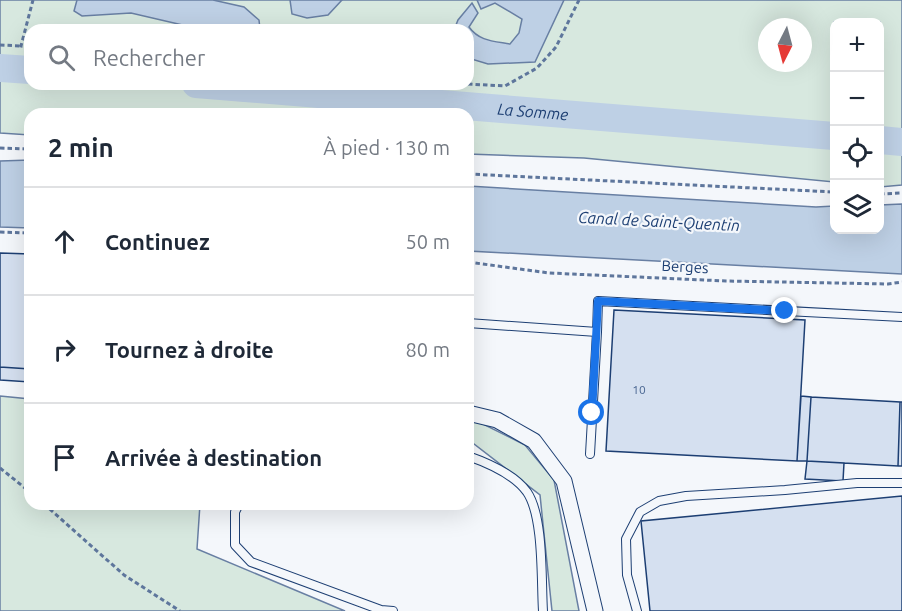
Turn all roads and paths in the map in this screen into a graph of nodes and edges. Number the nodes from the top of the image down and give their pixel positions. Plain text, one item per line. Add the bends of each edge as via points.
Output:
1 (33, 0) edge
2 (579, 0) edge
3 (27, 24) edge
4 (24, 34) edge
5 (0, 45) edge
6 (21, 46) junction
7 (24, 46) edge
8 (474, 84) edge
9 (0, 148) edge
10 (24, 149) edge
11 (474, 174) edge
12 (830, 192) edge
13 (902, 193) edge
14 (884, 194) edge
15 (0, 232) edge
16 (24, 233) edge
17 (474, 263) edge
18 (902, 282) edge
19 (902, 317) edge
20 (474, 323) edge
21 (597, 332) junction
22 (474, 414) edge
23 (590, 454) dead end
24 (474, 458) edge
25 (0, 468) edge
26 (902, 483) edge
27 (24, 487) edge
28 (51, 510) edge
29 (236, 510) edge
30 (180, 611) edge
31 (393, 611) edge
32 (543, 611) edge
33 (595, 611) edge
34 (637, 611) edge

1 - 3 path
2 - 8 path via 556,48 537,68 505,86
4 - 6 path
5 - 6 path
6 - 7 path
9 - 10 path
11 - 12 path
13 - 14 path
15 - 16 path
17 - 18 path, Berges via 561,273 772,282
19 - 21 lane via 598,301
20 - 21 lane
21 - 23 lane
22 - 33 street via 496,420 534,441 564,481
24 - 32 lane via 508,475 526,491 537,514
25 - 27 path
26 - 34 lane via 857,483 659,501 640,512 626,539 627,575
28 - 30 path via 124,575
29 - 31 lane via 235,545 251,561 381,610

